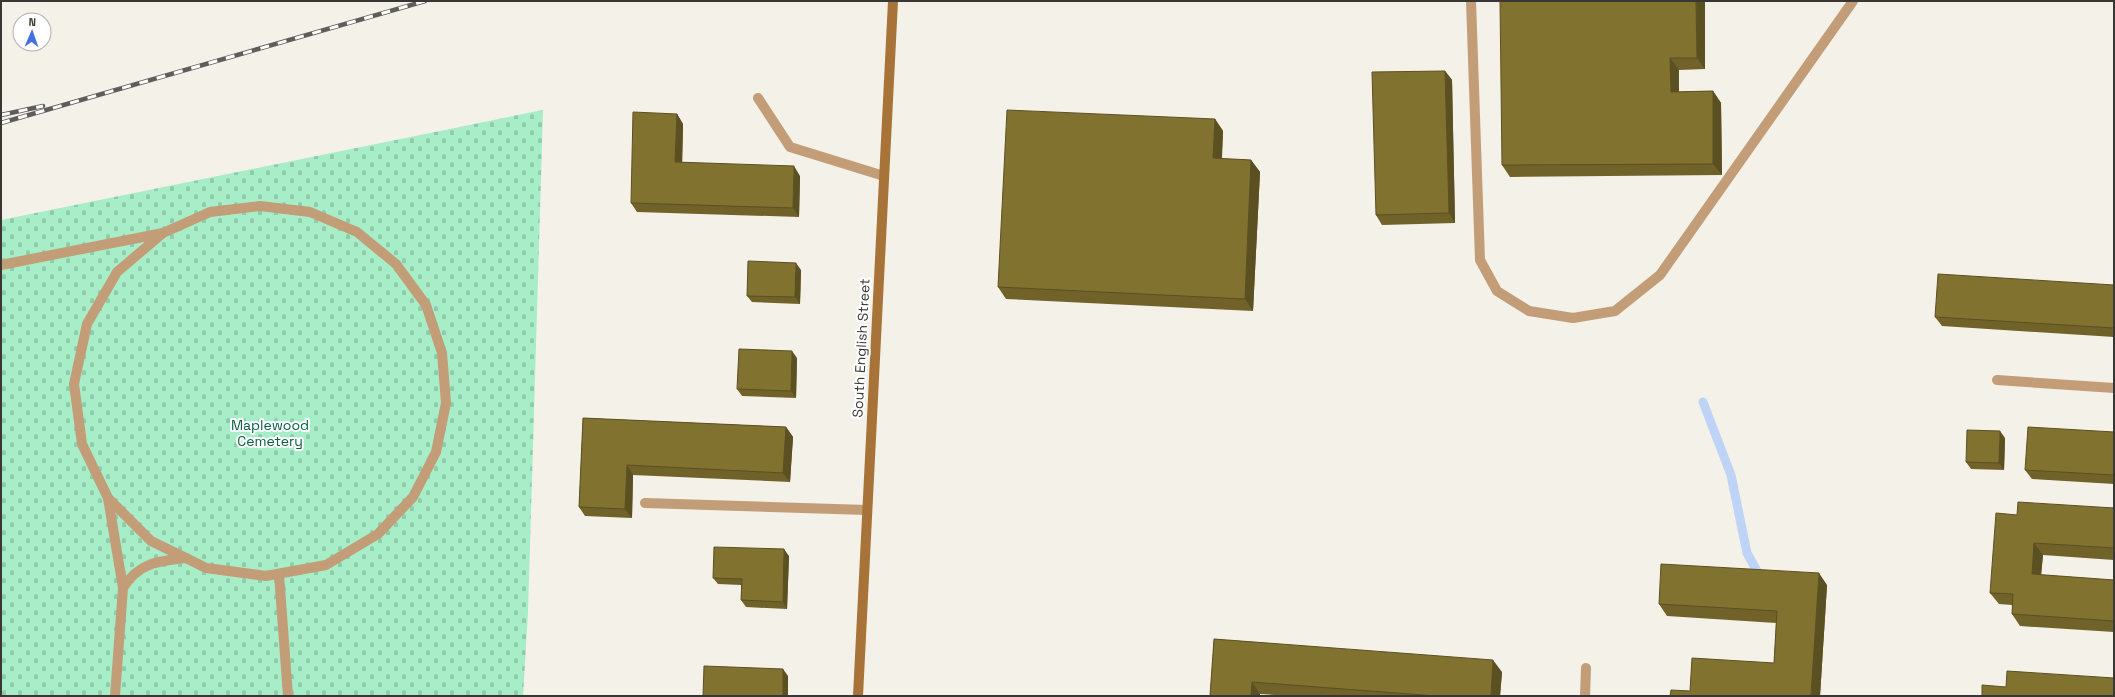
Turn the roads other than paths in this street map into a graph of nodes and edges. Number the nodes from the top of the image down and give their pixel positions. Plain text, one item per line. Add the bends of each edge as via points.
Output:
1 (893, 1) edge
2 (1471, 1) edge
3 (1853, 1) edge
4 (758, 98) dead end
5 (884, 176) junction
6 (164, 232) junction
7 (1, 265) edge
8 (1997, 380) dead end
9 (2114, 388) edge
10 (108, 498) junction
11 (645, 503) dead end
12 (867, 510) junction
13 (186, 558) junction
14 (279, 574) junction
15 (123, 588) junction
16 (1586, 668) dead end
17 (115, 696) edge
18 (288, 696) edge
19 (858, 696) edge
20 (1585, 696) edge

1 - 5 street, South English Street
2 - 3 street via 1480,260 1497,291 1516,303 1529,311 1573,318 1615,311 1660,275
4 - 5 street via 790,147
5 - 12 street, South English Street
6 - 7 street
6 - 10 street via 118,272 87,324 82,346 74,384 82,444
6 - 14 street via 210,212 260,206 310,212 357,232 396,264 426,305 442,353 446,403 436,452 413,497 378,534 326,565
8 - 9 street
10 - 13 street via 151,541
10 - 15 street
11 - 12 street
12 - 19 street, South English Street
13 - 14 street via 206,568 266,576
13 - 15 street via 143,567 130,576
14 - 18 street
15 - 17 street
16 - 20 street

